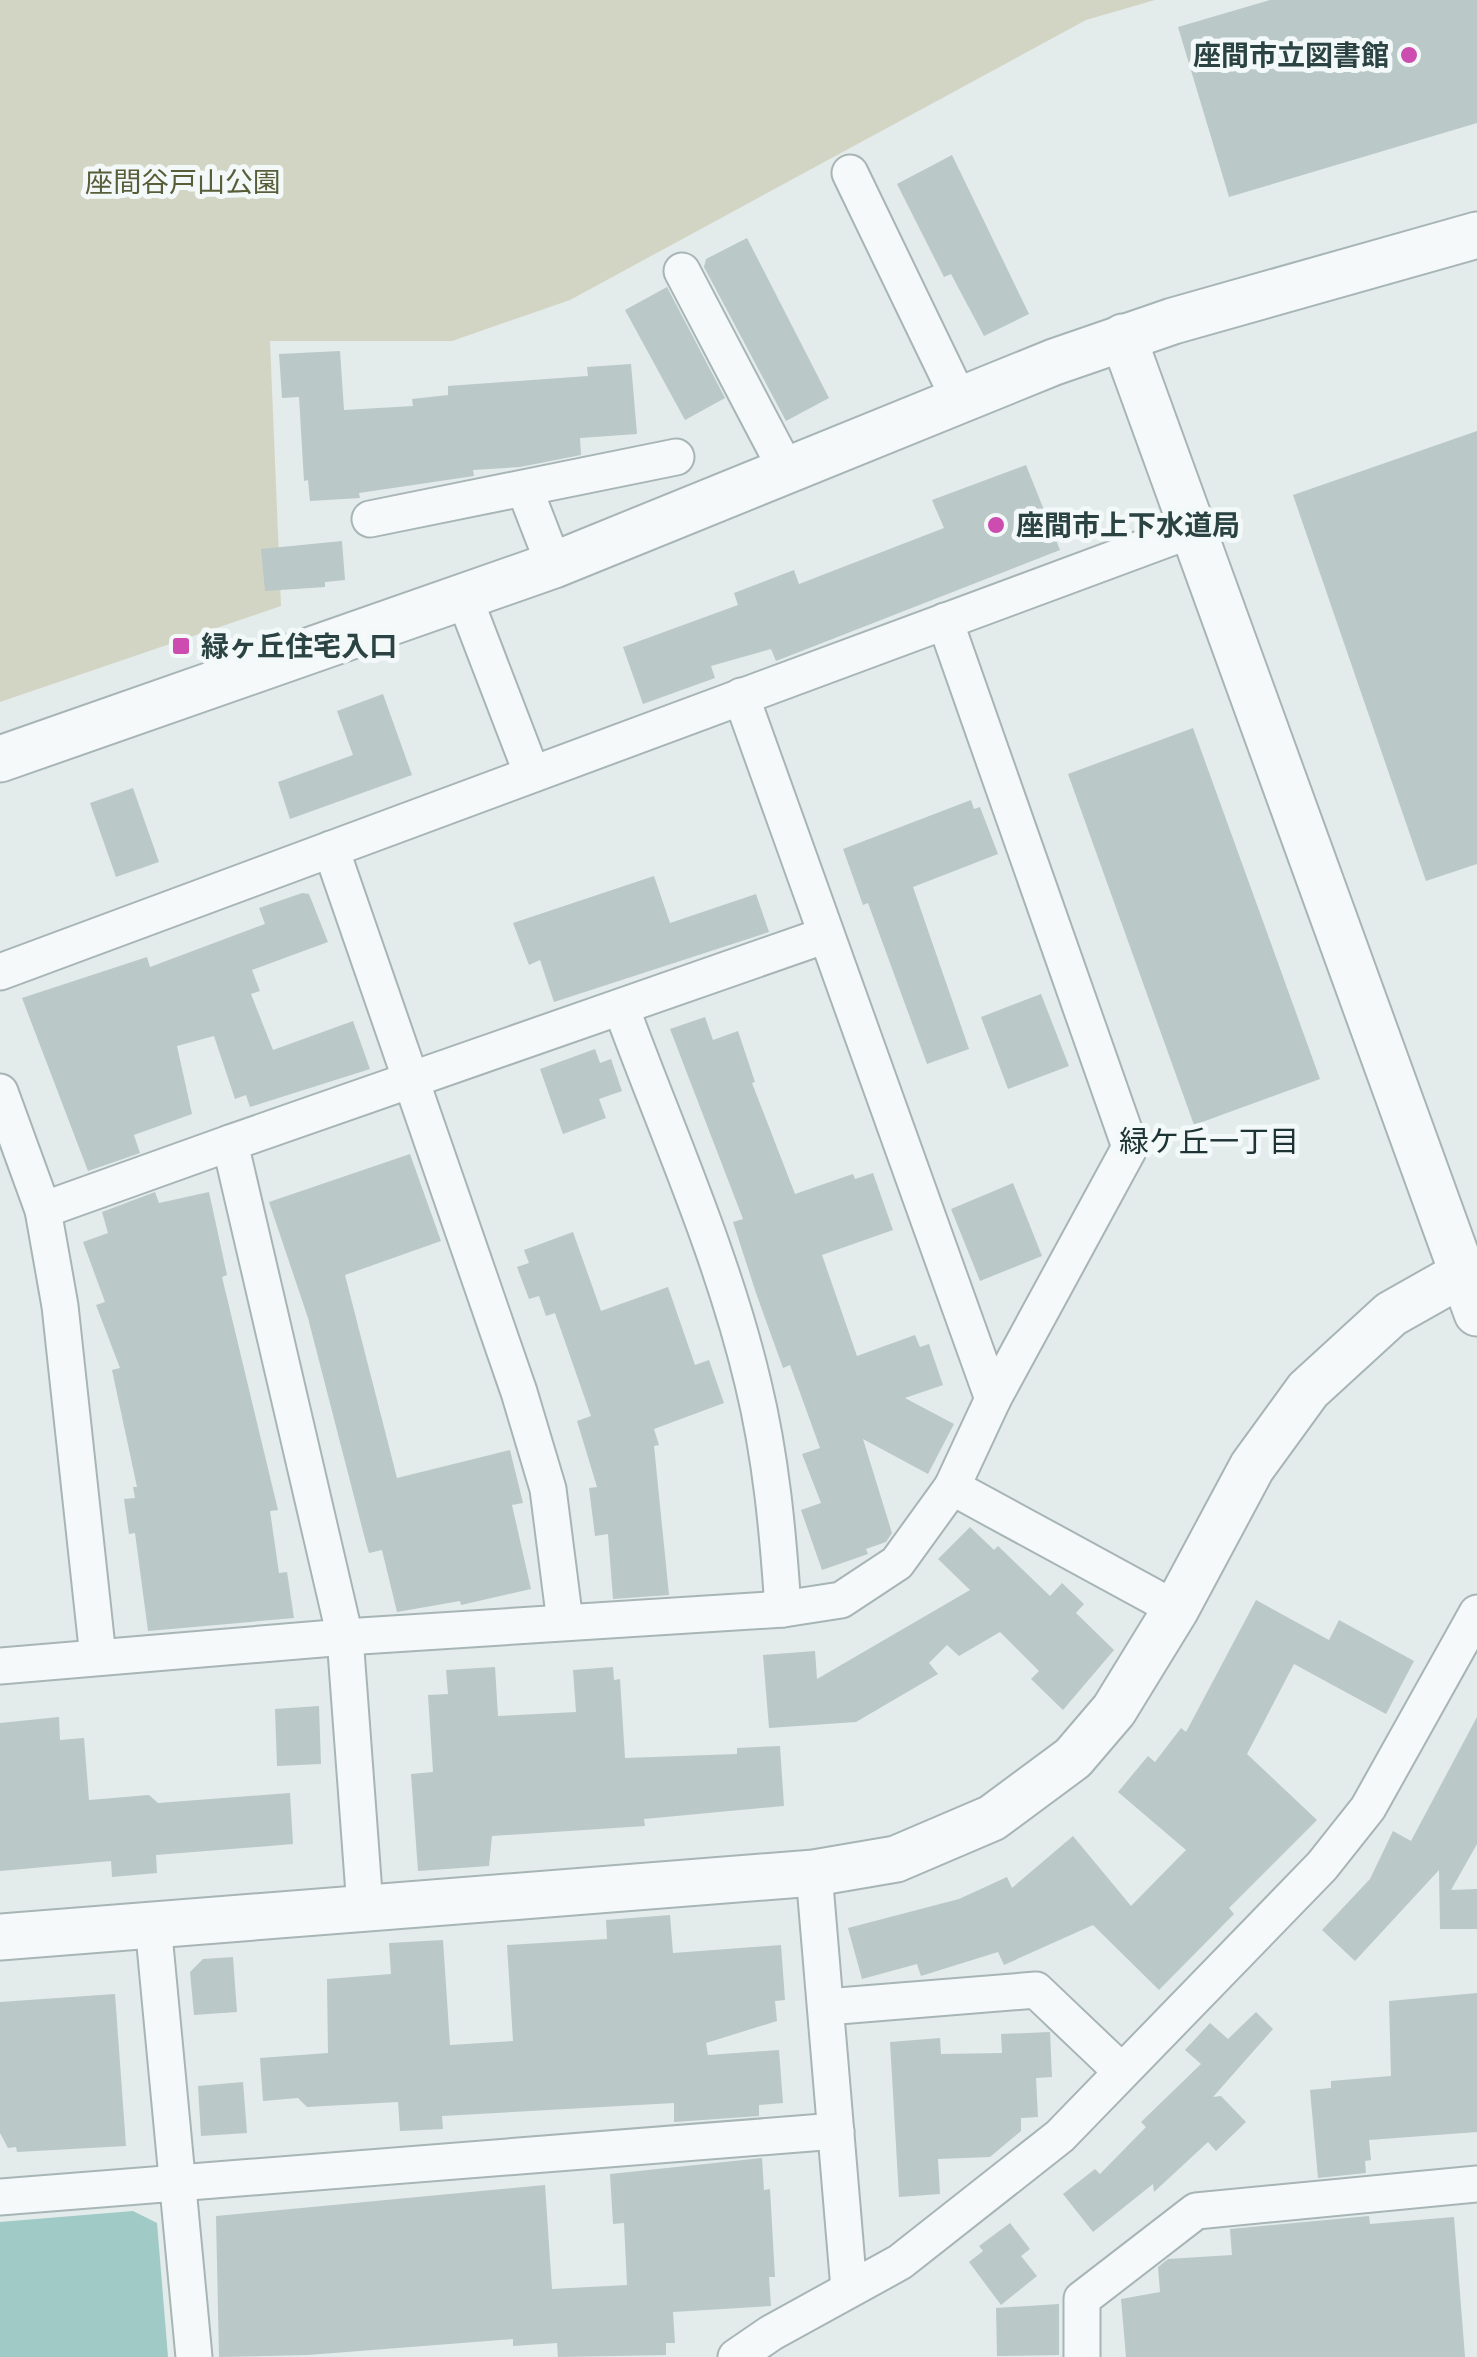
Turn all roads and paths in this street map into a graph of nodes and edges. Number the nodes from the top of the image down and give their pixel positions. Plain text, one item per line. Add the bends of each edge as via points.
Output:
1 (850, 173) dead end
2 (1477, 235) edge
3 (682, 270) dead end
4 (1123, 338) junction
5 (960, 400) junction
6 (676, 457) dead end
7 (787, 470) junction
8 (524, 490) junction
9 (370, 519) dead end
10 (1194, 529) junction
11 (554, 565) junction
12 (464, 597) junction
13 (946, 621) junction
14 (741, 696) junction
15 (0, 759) edge
16 (532, 774) junction
17 (331, 849) junction
18 (826, 935) junction
19 (0, 972) edge
20 (622, 1010) junction
21 (412, 1077) junction
22 (0, 1092) edge
23 (230, 1143) junction
24 (43, 1210) junction
25 (1470, 1294) edge
26 (994, 1399) junction
27 (952, 1487) junction
28 (783, 1608) junction
29 (1176, 1609) junction
30 (1477, 1613) edge
31 (565, 1622) junction
32 (345, 1637) junction
33 (98, 1657) junction
34 (0, 1666) edge
35 (1462, 1679) edge
36 (814, 1874) junction
37 (365, 1907) junction
38 (154, 1924) junction
39 (0, 1937) edge
40 (826, 2007) junction
41 (1120, 2070) junction
42 (836, 2131) junction
43 (177, 2182) junction
44 (1477, 2184) edge
45 (0, 2197) edge
46 (849, 2289) junction
47 (194, 2357) edge
48 (736, 2357) edge
49 (1082, 2357) edge

1 - 5 street
2 - 4 street
3 - 7 street
4 - 5 street
4 - 10 street
5 - 7 street
6 - 8 street
7 - 11 street
8 - 9 street
8 - 11 street
10 - 13 street
10 - 25 street
11 - 12 street
12 - 15 street
12 - 16 street
13 - 14 street
13 - 26 street via 1130,1147
14 - 16 street
14 - 18 street
16 - 17 street
17 - 19 street
17 - 21 street
18 - 20 street
18 - 26 street
20 - 21 street
20 - 28 street via 753,1382 776,1503
21 - 23 street
21 - 31 street via 548,1489
22 - 24 street
23 - 24 street
23 - 32 street
24 - 33 street via 74,1412
25 - 29 street via 1391,1314 1308,1390 1252,1466
26 - 27 street
27 - 28 street via 897,1564 842,1600
27 - 29 street
28 - 31 street
29 - 36 street via 1114,1710 1073,1758 1006,1808 896,1859
30 - 35 street
31 - 32 street
32 - 33 street
32 - 37 street
33 - 34 street
35 - 41 street via 1322,1866
36 - 37 street
36 - 40 street
37 - 38 street
38 - 39 street
38 - 43 street
40 - 41 street via 1036,1990
40 - 42 street
41 - 46 street via 1060,2136 900,2262
42 - 43 street
42 - 46 street
43 - 45 street
43 - 47 street
44 - 49 street via 1196,2211 1082,2299
46 - 48 street

